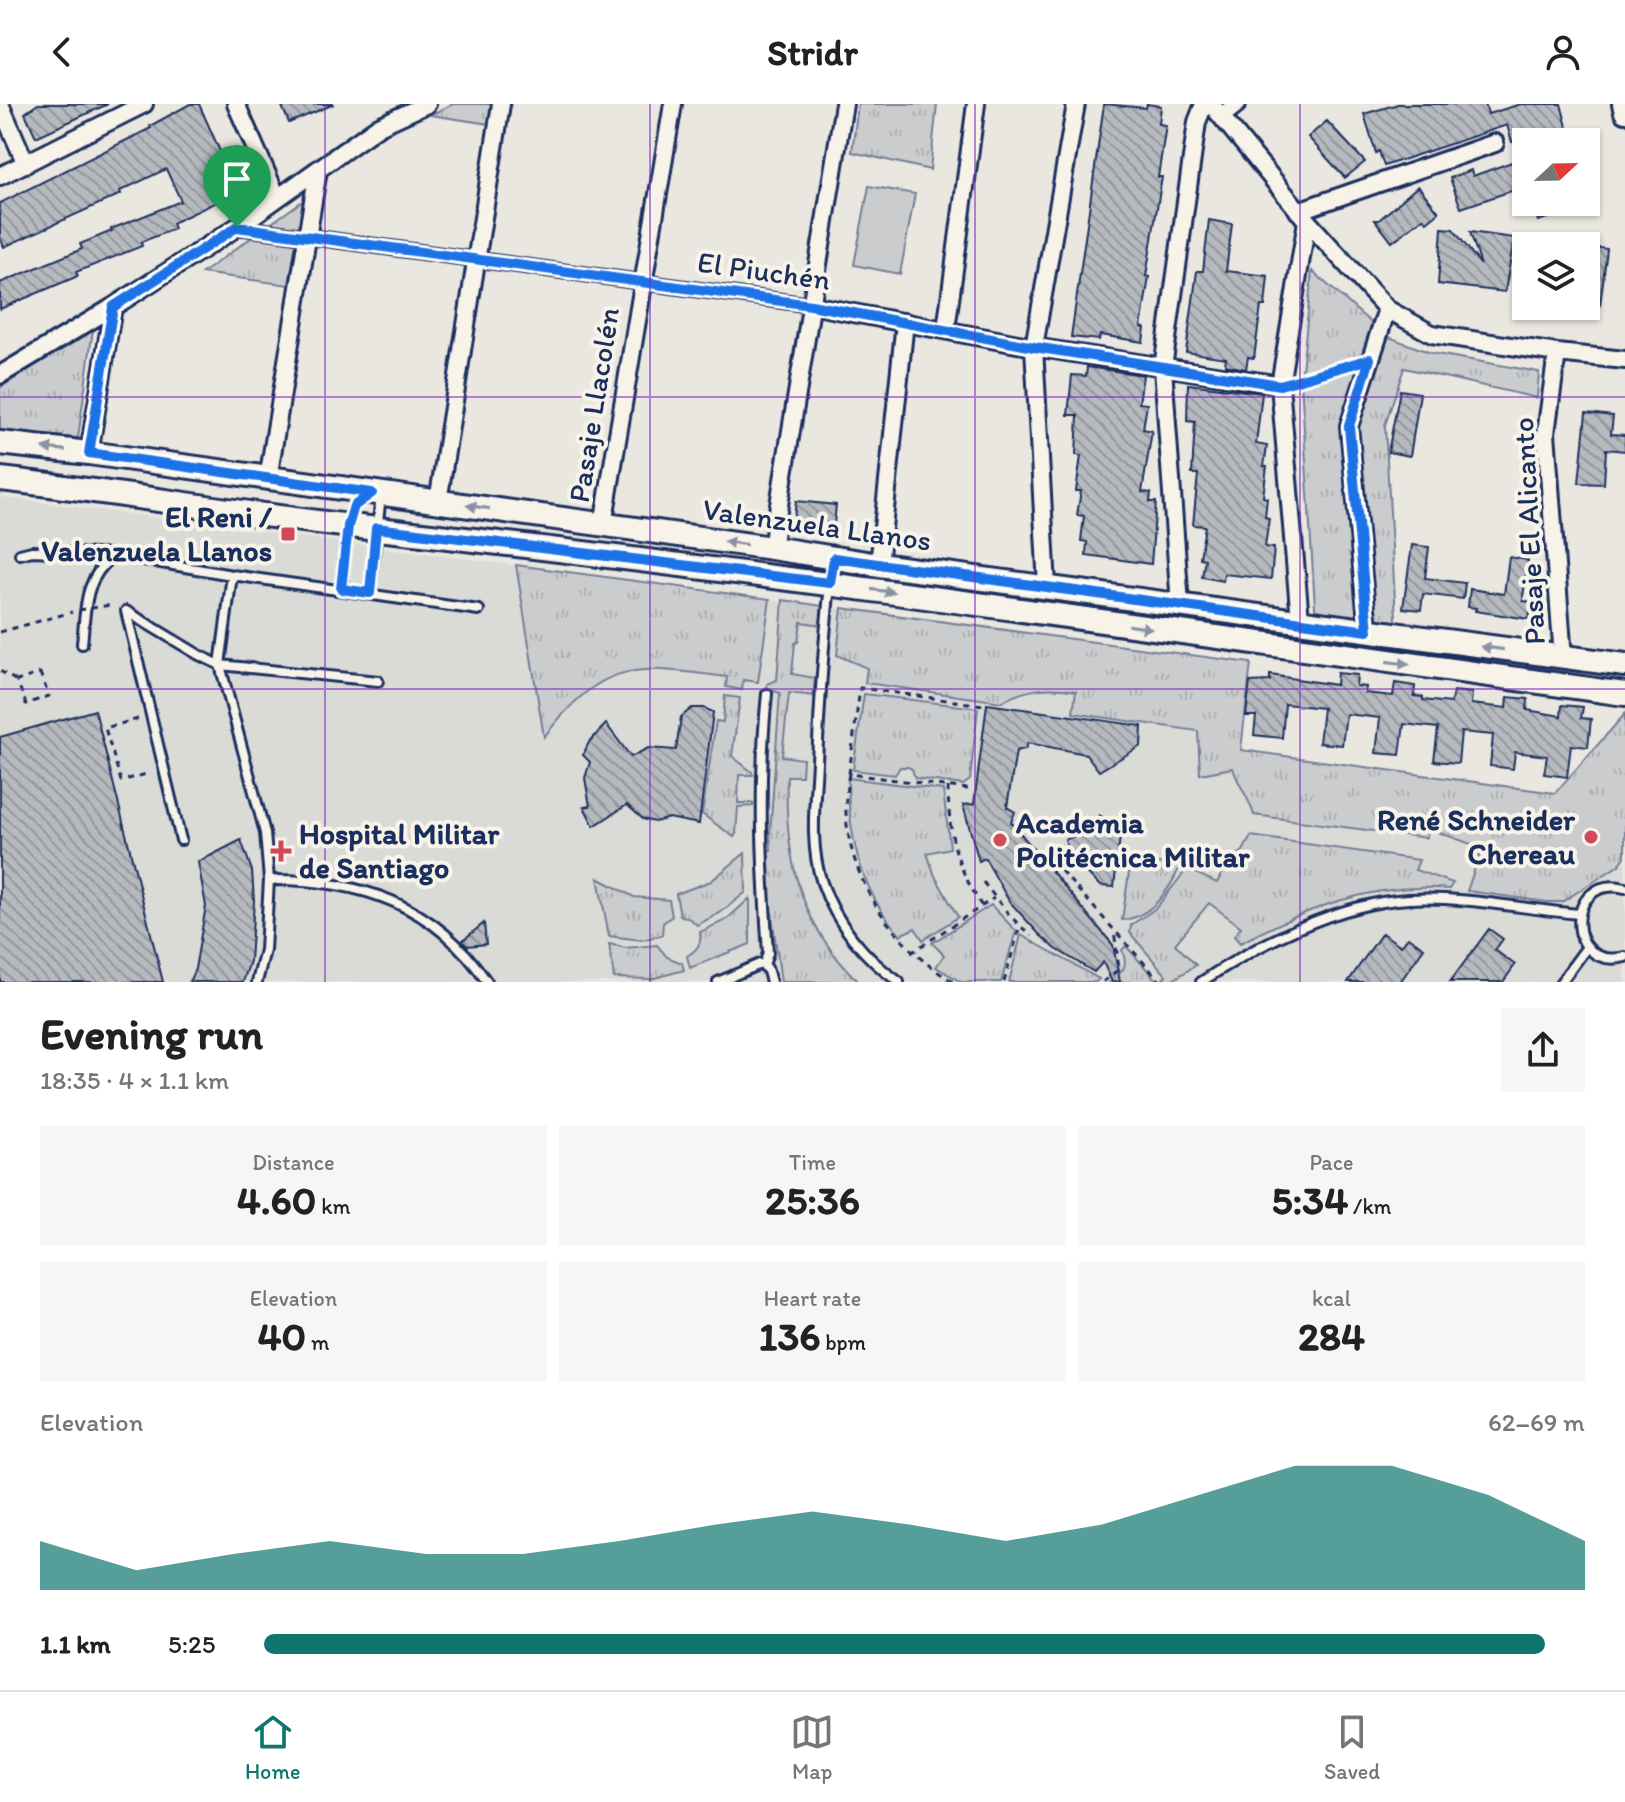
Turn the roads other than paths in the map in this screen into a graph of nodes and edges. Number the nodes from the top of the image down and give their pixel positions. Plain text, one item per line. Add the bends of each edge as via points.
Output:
1 (0, 104) edge
2 (144, 104) edge
3 (236, 104) edge
4 (427, 104) edge
5 (501, 104) edge
6 (673, 104) edge
7 (844, 104) edge
8 (976, 104) edge
9 (1076, 104) edge
10 (1204, 104) edge
11 (1237, 104) edge
12 (1623, 104) edge
13 (1217, 110) edge
14 (1625, 112) edge
15 (1495, 143) dead end
16 (26, 164) junction
17 (318, 170) junction
18 (0, 176) edge
19 (277, 197) junction
20 (1302, 216) junction
21 (237, 227) junction
22 (307, 237) junction
23 (476, 260) junction
24 (643, 282) junction
25 (811, 305) junction
26 (113, 307) junction
27 (1387, 309) junction
28 (905, 322) junction
29 (946, 330) junction
30 (1034, 347) junction
31 (1557, 353) junction
32 (1625, 360) edge
33 (1163, 368) junction
34 (0, 375) edge
35 (1280, 385) junction
36 (0, 443) edge
37 (89, 453) junction
38 (0, 479) edge
39 (268, 479) junction
40 (377, 494) junction
41 (438, 502) junction
42 (603, 525) junction
43 (348, 526) junction
44 (376, 528) junction
45 (772, 548) junction
46 (20, 554) dead end
47 (114, 555) junction
48 (834, 558) junction
49 (879, 565) junction
50 (232, 575) junction
51 (830, 583) junction
52 (1047, 587) junction
53 (341, 589) junction
54 (370, 593) junction
55 (1180, 605) junction
56 (479, 610) dead end
57 (1300, 620) junction
58 (1368, 631) junction
59 (82, 644) dead end
60 (1563, 658) junction
61 (220, 665) junction
62 (1625, 665) edge
63 (378, 681) dead end
64 (767, 694) dead end
65 (1625, 694) edge
66 (181, 840) dead end
67 (1625, 877) edge
68 (269, 880) junction
69 (1621, 888) edge
70 (1579, 914) junction
71 (1587, 947) junction
72 (1625, 957) edge
73 (764, 965) junction
74 (257, 982) edge
75 (487, 982) edge
76 (718, 982) edge
77 (771, 982) edge
78 (899, 982) edge
79 (1201, 982) edge
80 (1561, 982) edge

1 - 16 street
2 - 16 street
3 - 19 street
4 - 17 street via 379,126
5 - 23 street
6 - 24 street, Pasaje Llacolén
7 - 25 street
8 - 29 street
9 - 30 street
10 - 33 street via 1197,122
11 - 13 street
12 - 14 street
13 - 20 street
15 - 20 street
16 - 18 street
17 - 19 street
17 - 22 street
19 - 21 street
20 - 27 street
20 - 35 street
21 - 22 street, El Piuchén
21 - 26 street
22 - 23 street, El Piuchén
22 - 39 street
23 - 24 street, El Piuchén
23 - 41 street
24 - 25 street, El Piuchén
24 - 42 street, Pasaje Llacolén
25 - 28 street, El Piuchén
25 - 45 street
26 - 34 street
26 - 37 street
27 - 31 street via 1432,334
27 - 58 street via 1349,426
28 - 29 street, El Piuchén
28 - 49 street
29 - 30 street, El Piuchén
30 - 33 street, El Piuchén
30 - 52 street
31 - 32 street
31 - 60 street, Pasaje El Alicanto via 1546,433
33 - 35 street, El Piuchén
33 - 55 street
35 - 57 street
37 -> 36 main road, Valenzuela Llanos
37 - 39 main road, Valenzuela Llanos
38 - 43 main road, Valenzuela Llanos
39 - 40 main road, Valenzuela Llanos
40 - 41 main road, Valenzuela Llanos
40 - 43 lane via 354,506
40 - 44 lane
42 -> 41 main road, Valenzuela Llanos
45 -> 42 main road, Valenzuela Llanos
43 - 44 main road, Valenzuela Llanos
43 - 53 lane
44 - 51 main road, Valenzuela Llanos
44 - 54 lane
45 - 48 main road, Valenzuela Llanos
46 - 47 lane
47 - 50 lane
47 - 59 lane via 88,587
48 - 49 main road, Valenzuela Llanos
48 - 51 lane
49 - 52 main road, Valenzuela Llanos
50 - 53 lane
50 - 61 lane
51 -> 65 main road, Valenzuela Llanos
51 - 78 lane via 813,844 822,884 841,921 859,949
52 - 55 main road, Valenzuela Llanos
53 - 54 lane
54 - 56 lane
55 - 57 main road, Valenzuela Llanos
57 - 58 main road, Valenzuela Llanos
60 -> 58 main road, Valenzuela Llanos
60 - 62 main road, Valenzuela Llanos
61 - 63 lane
61 - 66 lane via 126,611
61 - 68 lane via 265,833
64 - 73 lane via 762,765 768,953
67 - 69 lane
68 - 74 lane via 265,950
68 - 75 lane via 327,881 412,911 453,939
69 - 70 lane via 1593,893
70 - 71 lane
70 - 79 lane via 1483,902 1378,903 1248,952
71 - 72 lane via 1609,959
71 - 80 lane
73 - 76 lane
73 - 77 lane

